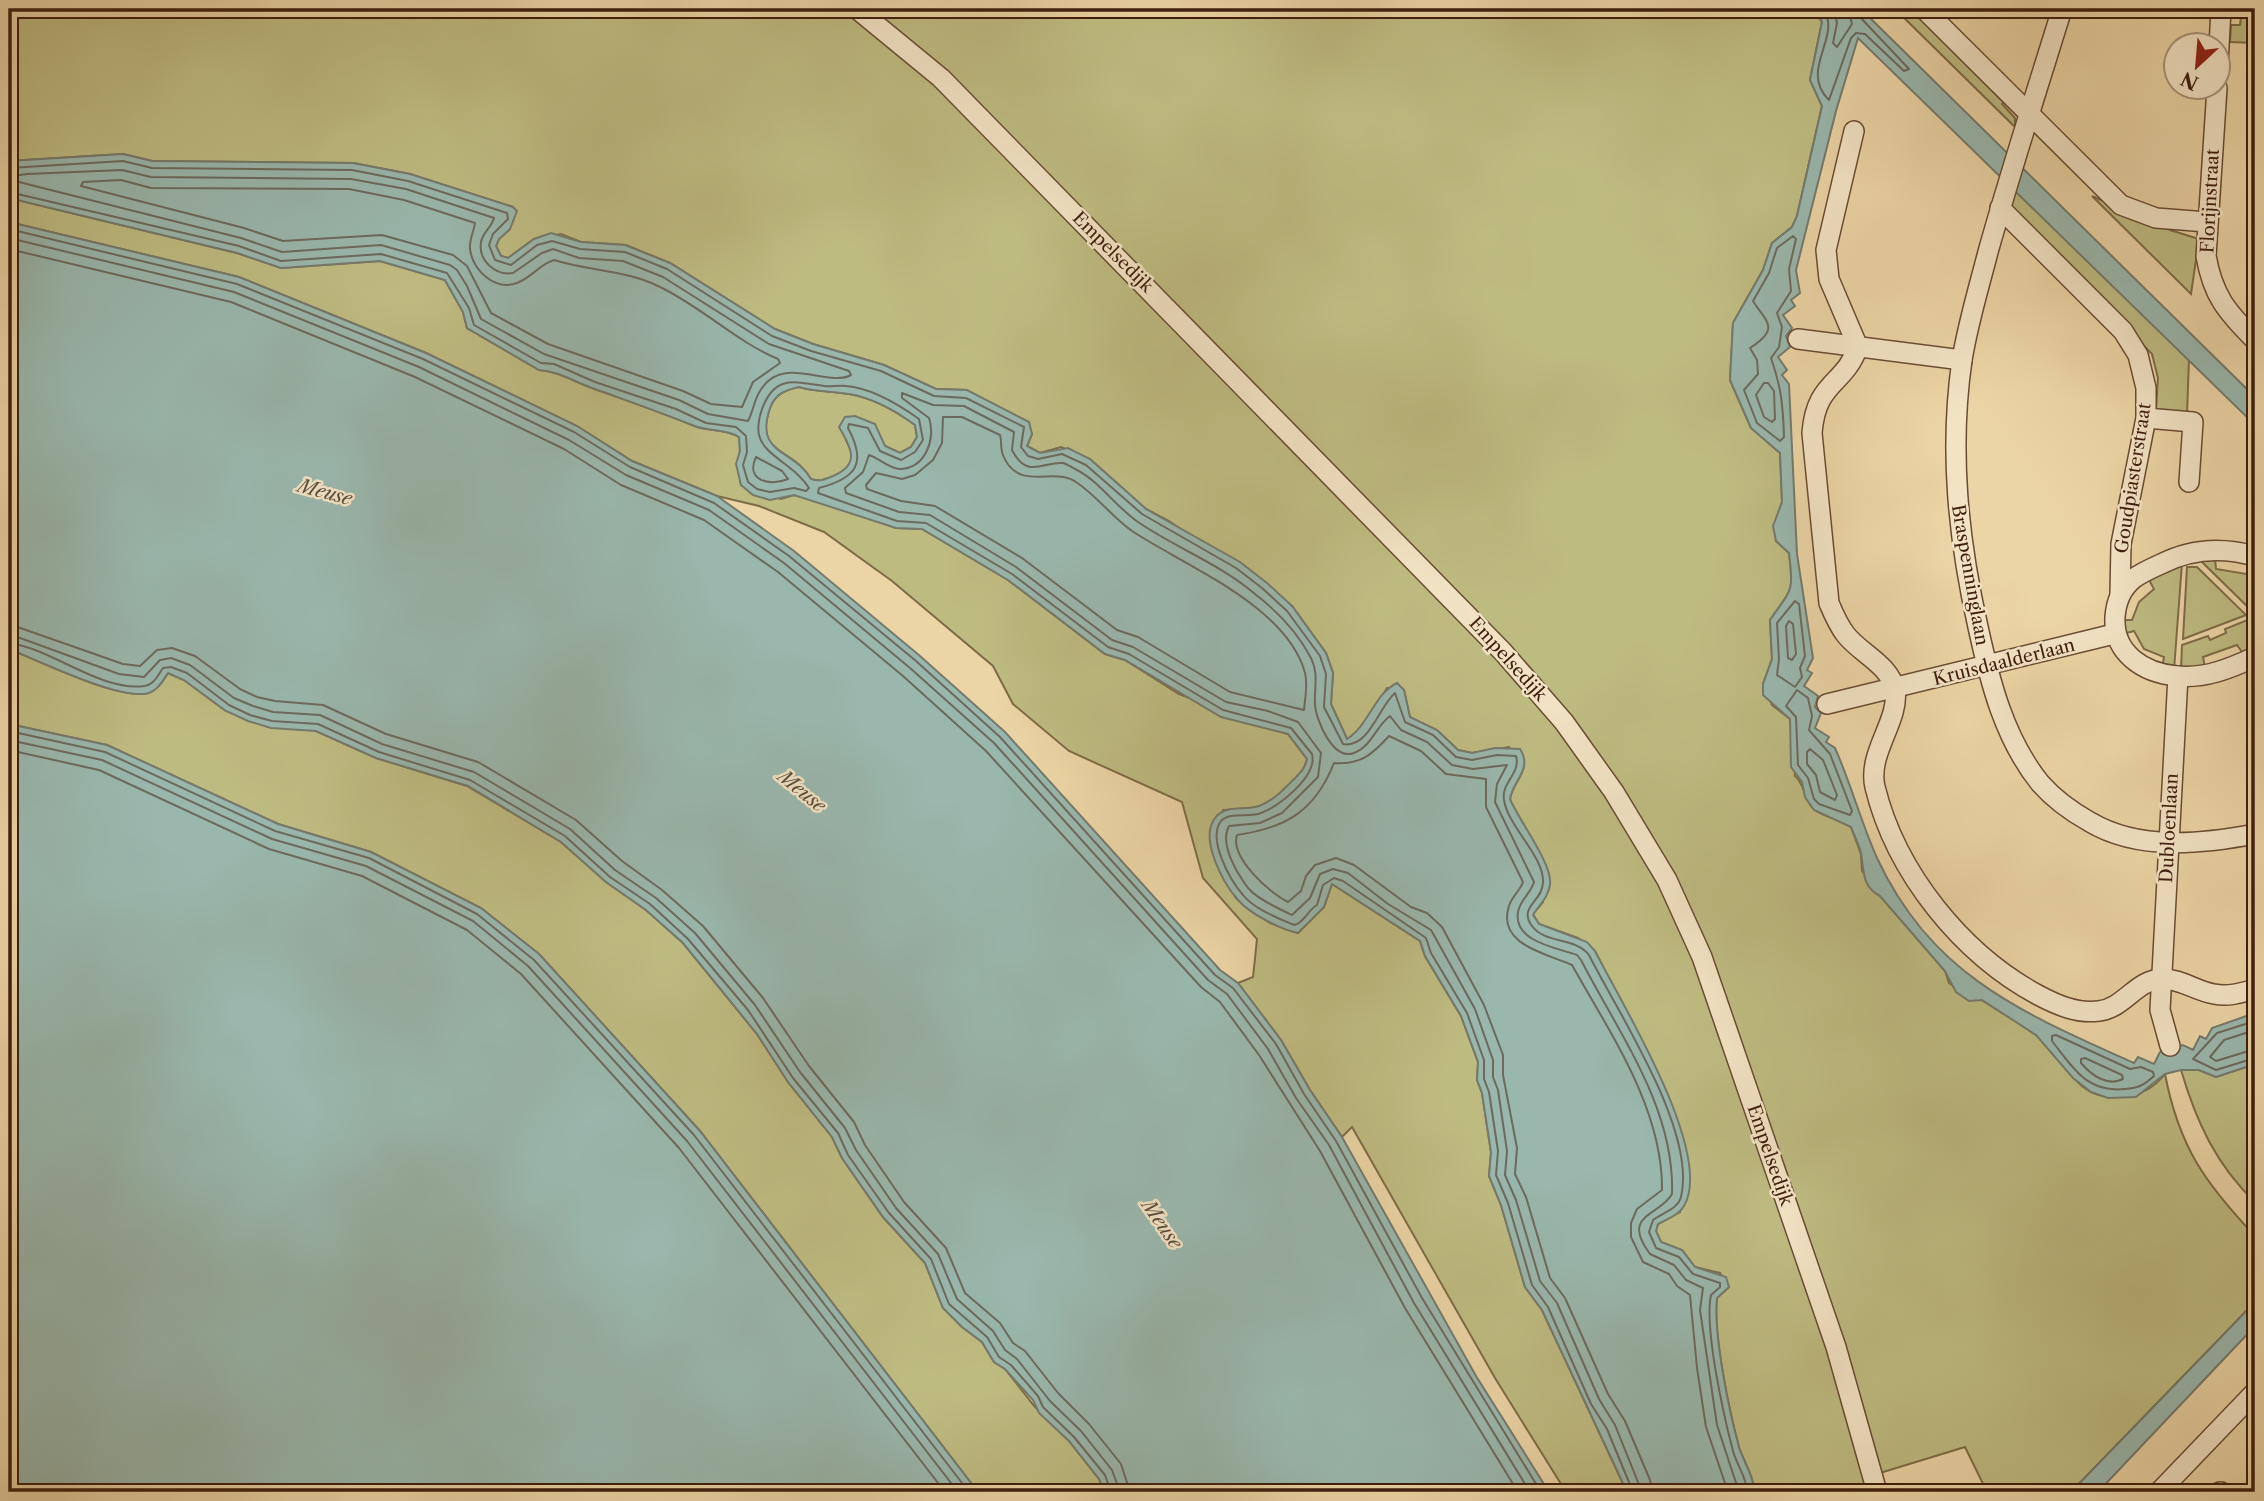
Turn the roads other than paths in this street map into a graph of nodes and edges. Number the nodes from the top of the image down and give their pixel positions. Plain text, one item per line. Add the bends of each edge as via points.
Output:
1 (857, 9) edge
2 (1924, 9) edge
3 (2062, 9) edge
4 (2221, 9) edge
5 (2220, 32) edge
6 (2216, 102) edge
7 (2029, 117) junction
8 (1854, 131) dead end
9 (2002, 202) junction
10 (2207, 222) junction
11 (1798, 339) dead end
12 (2255, 340) edge
13 (1858, 347) junction
14 (1962, 360) junction
15 (2146, 418) junction
16 (2189, 482) dead end
17 (2255, 556) edge
18 (2120, 594) junction
19 (2114, 634) junction
20 (2255, 657) edge
21 (1986, 667) junction
22 (2178, 676) junction
23 (1895, 689) junction
24 (1827, 704) dead end
25 (2255, 834) edge
26 (2168, 843) junction
27 (2163, 979) junction
28 (2255, 989) edge
29 (2170, 1046) dead end
30 (2255, 1392) edge
31 (2248, 1413) edge
32 (1877, 1492) edge
33 (2159, 1492) edge

1 - 32 street, Empelsedijk via 941,78 1466,612 1564,722 1614,792 1667,880 1702,957 1836,1347
2 - 7 street
3 - 7 street, Braspenninglaan
4 - 5 street
6 - 10 street, Florijnstraat
7 - 9 street, Braspenninglaan
7 - 10 street via 2120,205 2156,218
8 - 13 street via 1826,250 1829,279
9 - 14 street, Braspenninglaan
9 - 15 street, Goudpiasterstraat via 2123,331 2138,355 2146,387
10 - 12 street, Florijnstraat via 2206,256 2218,300
11 - 13 street
13 - 14 street
13 - 23 street via 1814,409 1822,545 1836,622 1889,676
14 - 21 street, Braspenninglaan via 1955,448 1958,512
15 - 16 street via 2193,422
15 - 18 street, Goudpiasterstraat via 2121,544
17 - 18 street via 2218,549 2186,553 2147,570
18 - 19 street, Goudpiasterstraat
19 - 21 street, Kruisdaalderlaan
19 - 22 street via 2124,652 2140,664 2160,674
20 - 22 street via 2198,676
21 - 23 street, Kruisdaalderlaan
21 - 26 street, Braspenninglaan via 2006,725 2041,783 2092,824 2129,837
22 - 26 street, Dubloenlaan
23 - 24 street, Kruisdaalderlaan
23 - 27 street via 1874,764 1875,785 1889,828 1946,920 1986,962 2056,1004 2078,1011 2101,1011 2145,981
25 - 26 street, Braspenninglaan via 2214,842
26 - 27 street, Dubloenlaan
27 - 28 street via 2213,994
27 - 29 street, Dubloenlaan via 2160,1010
30 - 31 street
31 - 33 street

